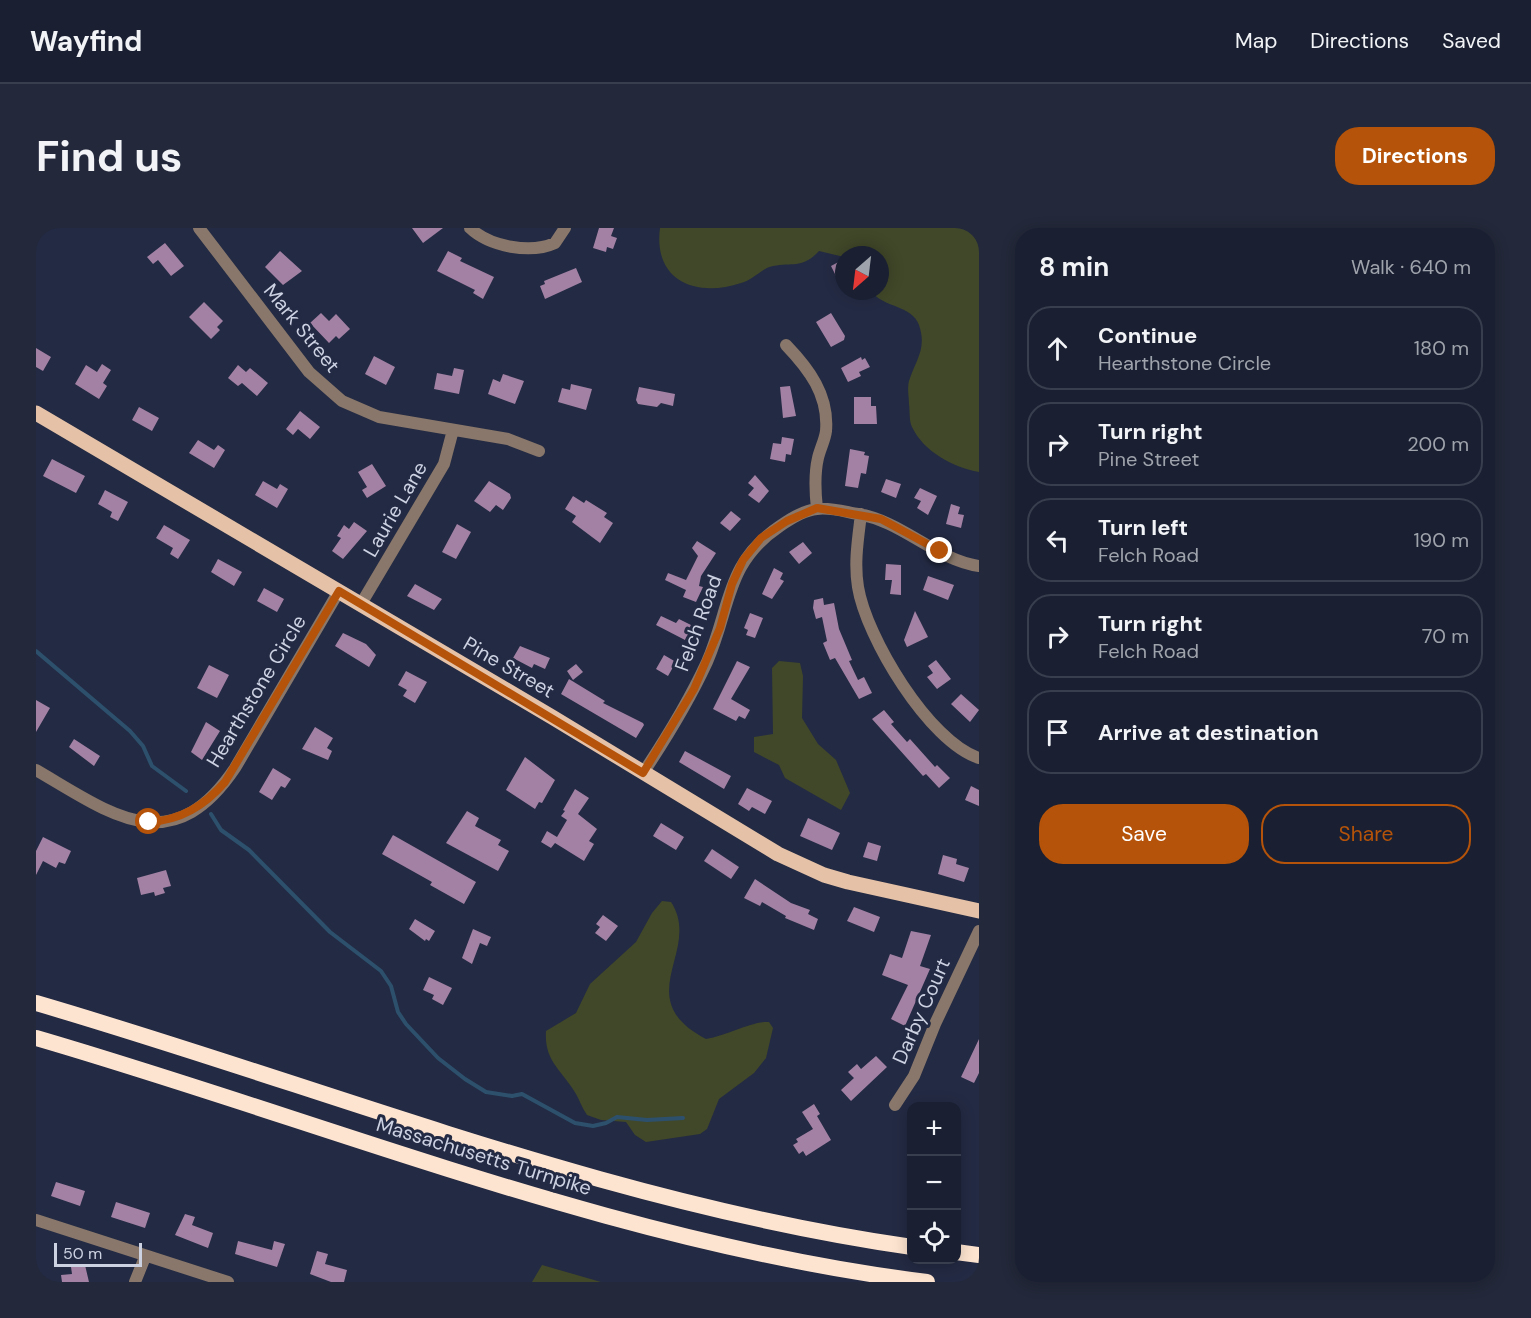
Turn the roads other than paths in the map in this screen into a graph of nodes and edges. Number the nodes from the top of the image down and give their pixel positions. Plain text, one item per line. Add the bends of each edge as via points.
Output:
1 (199, 228) edge
2 (470, 228) edge
3 (565, 228) edge
4 (786, 345) dead end
5 (36, 412) edge
6 (453, 430) junction
7 (539, 451) dead end
8 (817, 508) junction
9 (861, 514) junction
10 (979, 566) edge
11 (339, 591) junction
12 (361, 604) junction
13 (979, 758) edge
14 (36, 770) edge
15 (643, 773) junction
16 (979, 910) edge
17 (979, 931) edge
18 (36, 1003) edge
19 (36, 1038) edge
20 (895, 1105) dead end
21 (36, 1220) edge
22 (907, 1245) edge
23 (961, 1253) edge
24 (979, 1255) edge
25 (145, 1257) junction
26 (135, 1282) edge
27 (228, 1282) edge
28 (927, 1282) edge

1 - 6 street, Mark Street via 309,372 330,393 379,417
2 - 3 street via 492,241 537,248 555,243
4 - 8 street via 807,368 825,407 826,431 814,482
5 - 11 main road, Pine Street
6 - 7 street, Mark Street via 518,441
6 - 12 street, Laurie Lane via 444,464
8 - 9 street
8 - 15 street, Felch Road via 761,538 743,560 708,660
9 - 10 street via 881,519 940,551
9 - 13 street via 856,561 868,625 911,699 951,739
11 - 12 main road, Pine Street
11 - 14 street, Hearthstone Circle via 230,775 192,811 157,822 125,819
12 - 15 main road, Pine Street
15 - 16 main road, Pine Street via 766,848 824,875
17 - 20 street, Darby Court via 934,1024 914,1076
18 - 22 highway, Massachusetts Turnpike via 635,1190 760,1221
19 - 28 highway, Massachusetts Turnpike via 615,1219 786,1260
21 - 25 street
23 - 24 highway
25 - 26 street
25 - 27 street

